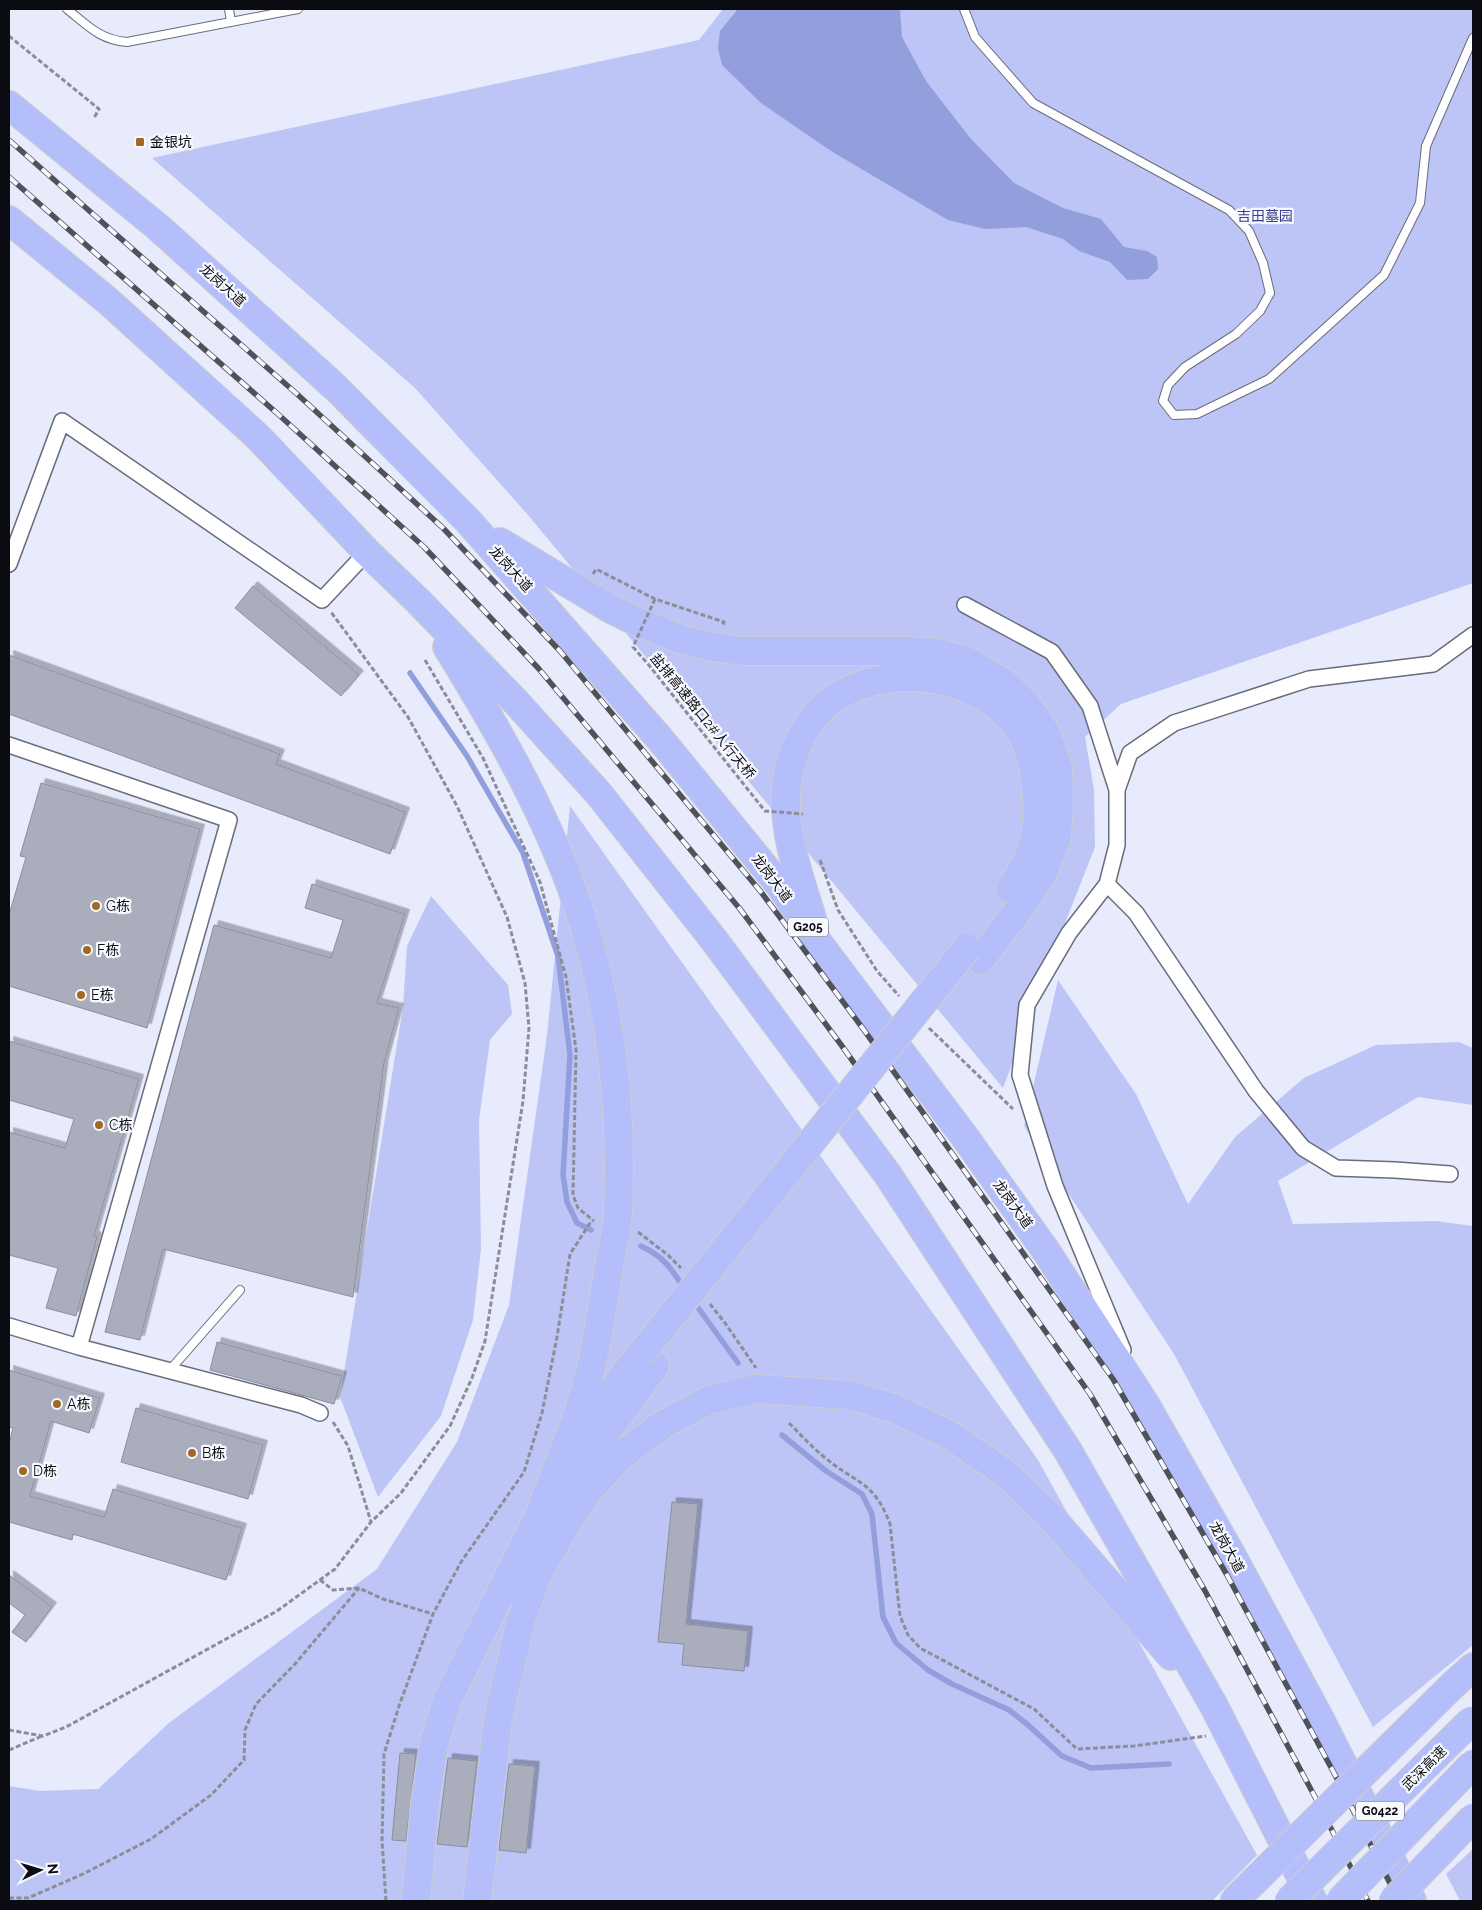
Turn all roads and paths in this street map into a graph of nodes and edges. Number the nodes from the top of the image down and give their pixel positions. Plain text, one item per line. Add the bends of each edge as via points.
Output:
1 (67, 9) edge
2 (229, 9) edge
3 (298, 9) edge
4 (964, 9) edge
5 (231, 22) junction
6 (9, 36) edge
7 (1473, 38) edge
8 (9, 106) edge
9 (94, 118) dead end
10 (9, 220) edge
11 (469, 522) junction
12 (368, 552) junction
13 (9, 564) edge
14 (596, 569) dead end
15 (655, 599) junction
16 (322, 600) junction
17 (418, 601) junction
18 (964, 605) dead end
19 (724, 622) dead end
20 (1473, 635) edge
21 (425, 660) dead end
22 (9, 745) edge
23 (1117, 790) junction
24 (803, 814) dead end
25 (1107, 884) junction
26 (820, 946) junction
27 (974, 954) junction
28 (1450, 1174) dead end
29 (592, 1220) junction
30 (601, 1222) dead end
31 (240, 1290) dead end
32 (9, 1326) edge
33 (80, 1347) junction
34 (648, 1360) junction
35 (169, 1371) junction
36 (1144, 1402) junction
37 (320, 1413) joint
38 (789, 1423) dead end
39 (542, 1508) junction
40 (371, 1522) junction
41 (538, 1573) junction
42 (320, 1580) junction
43 (359, 1588) junction
44 (434, 1614) junction
45 (1464, 1676) edge
46 (1214, 1706) junction
47 (1472, 1720) edge
48 (9, 1730) edge
49 (1228, 1733) junction
50 (43, 1736) junction
51 (9, 1750) edge
52 (1473, 1764) edge
53 (1473, 1818) edge
54 (9, 1898) edge
55 (386, 1901) edge
56 (416, 1901) edge
57 (477, 1901) edge
58 (1234, 1901) edge
59 (1289, 1901) edge
60 (1313, 1901) edge
61 (1340, 1901) edge
62 (1393, 1901) edge
63 (1412, 1901) edge

1 - 5 lane via 103,37 114,41 127,42
2 - 5 lane
3 - 5 lane
4 - 7 lane via 975,37 1033,103 1229,210 1249,231 1263,263 1270,293 1260,311 1236,334 1185,366 1168,384 1163,401 1174,415 1197,414 1269,379 1384,275 1420,204 1426,146
6 - 9 path via 99,109
8 - 11 highway, 龙岗大道 / G205 via 159,228 322,374
10 - 12 highway via 108,302 258,436
11 - 26 highway, 龙岗大道 / G205 via 660,739 781,887
11 - 27 highway via 609,608 680,639 742,651 939,653 969,662 1003,682 1027,705 1046,733 1058,767 1057,837 1042,873 1020,908
12 - 16 street
12 - 17 highway
13 - 16 street via 62,421
14 - 15 path
15 - 19 path
15 - 24 path, 盐排高速路口2#人行天桥, bridge via 633,647 765,811
16 - 40 path via 408,717 457,806 507,917 525,983 529,1028 523,1101 485,1341 450,1426 401,1493
17 - 39 highway via 506,746 565,873 590,945 605,1009 615,1081 618,1215 602,1312 588,1380
17 - 46 highway via 599,794 714,940 888,1175 1068,1451
18 - 23 street via 1052,652 1090,706
20 - 23 street via 1433,664 1309,679 1174,723 1130,753
21 - 29 path via 483,758 540,882 566,977 576,1050 573,1195 578,1208
22 - 33 street via 229,820
23 - 25 street via 1117,845
25 - 28 street via 1136,913 1256,1091 1303,1148 1336,1168
25 - 36 street via 1069,933 1027,1005 1020,1075 1055,1186
26 - 27 highway via 790,848 786,822 790,764 802,736 817,714 836,697 866,684 907,677 960,685 986,697 1010,718 1026,743 1035,769 1036,832 1027,863
26 - 36 highway, 龙岗大道 / G205 via 964,1136 1046,1251
27 - 34 highway, bridge
29 - 30 path
29 - 44 path via 570,1254 546,1394 524,1472 461,1562
31 - 35 lane
32 - 33 street
33 - 35 street
34 - 39 highway via 623,1376 572,1452
34 - 41 highway via 569,1491
35 - 37 street via 301,1405
36 - 63 highway, 龙岗大道 / G205 via 1230,1552
37 - 40 path via 332,1420 348,1446
38 - 49 path via 823,1457 875,1493 886,1511 900,1616 908,1635 920,1648 1034,1709 1078,1749 1134,1746
39 - 56 highway via 448,1699 434,1743 424,1802
40 - 42 path via 335,1570
41 - 46 highway via 589,1490 621,1456 662,1425 709,1400 756,1389 850,1395 894,1408 946,1433 1005,1473 1052,1518
41 - 57 highway via 521,1620 498,1719
42 - 43 path via 333,1590
42 - 50 path via 277,1611 66,1728
43 - 44 path via 383,1599
43 - 54 path via 295,1664 256,1704 245,1730 244,1760 212,1795 151,1839 85,1873 28,1898
44 - 55 path via 384,1754 382,1841
45 - 58 highway, bridge
46 - 49 highway
47 - 59 highway, 武深高速 / G0422, bridge
48 - 50 path
49 - 60 highway
50 - 51 path
52 - 61 highway, G0422, bridge
53 - 62 highway, bridge

